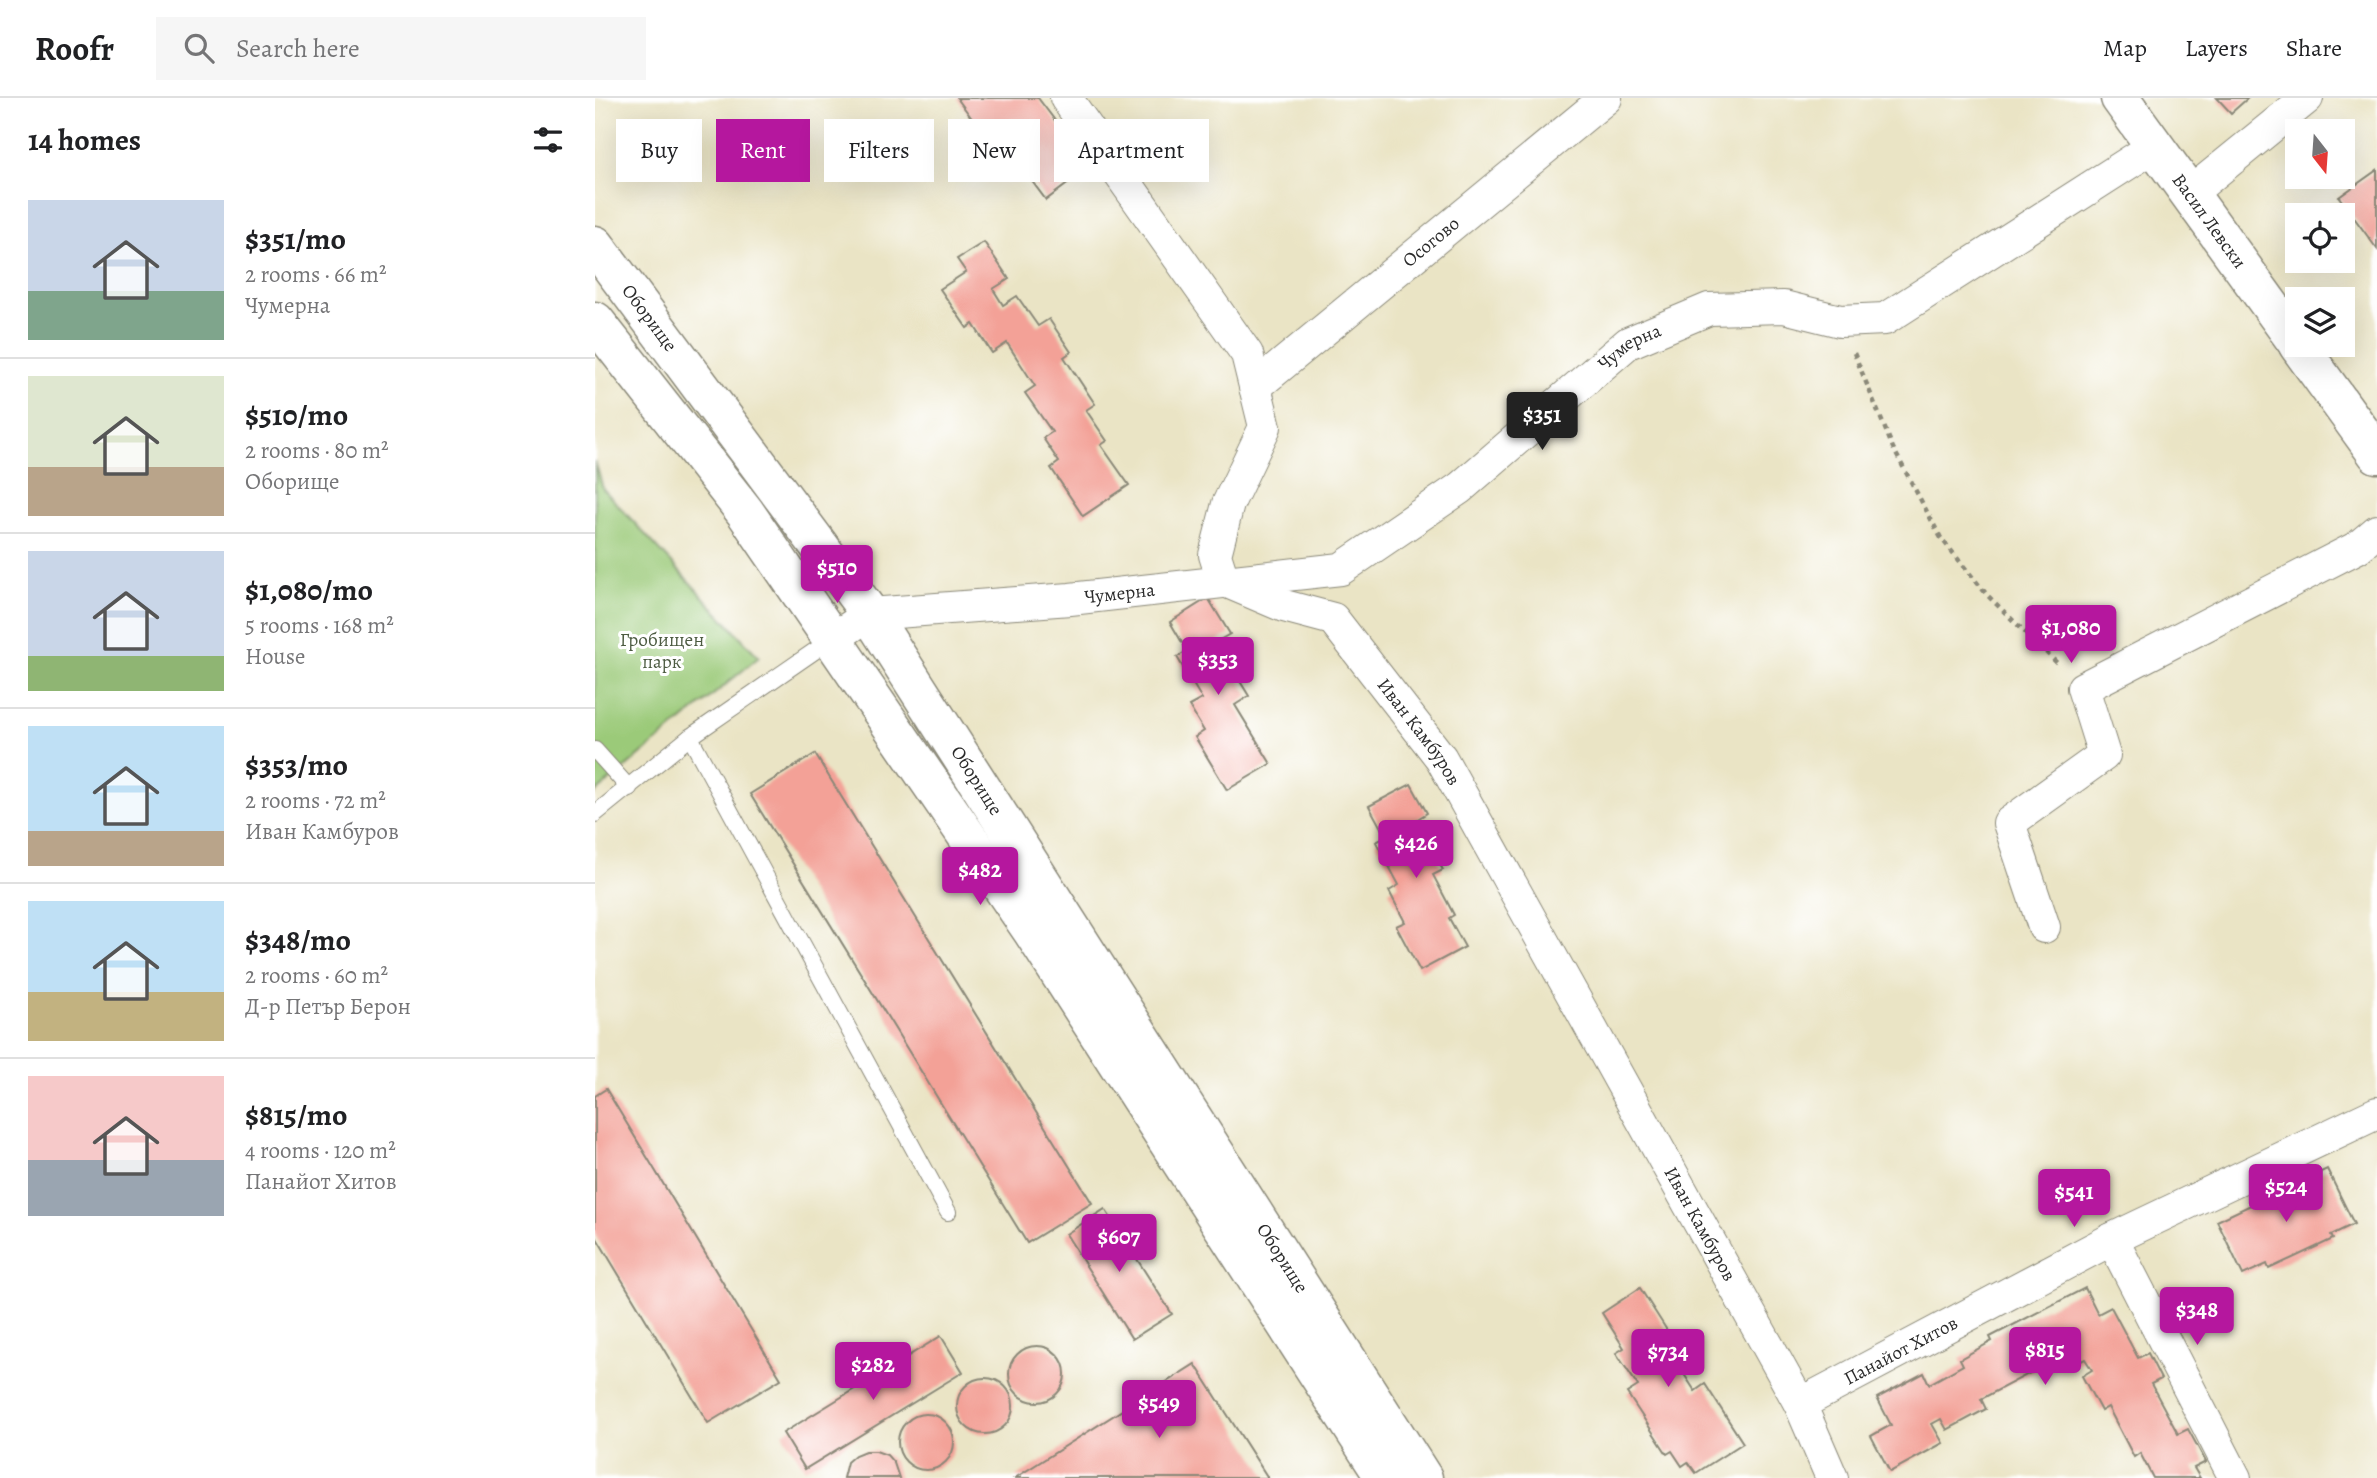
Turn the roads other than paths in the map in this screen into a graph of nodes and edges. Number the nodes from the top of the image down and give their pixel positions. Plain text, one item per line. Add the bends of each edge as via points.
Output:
1 (1066, 98) edge
2 (1606, 98) edge
3 (2120, 98) edge
4 (2307, 98) edge
5 (2155, 146) junction
6 (2189, 194) junction
7 (595, 245) edge
8 (595, 321) edge
9 (2285, 326) edge
10 (2307, 357) edge
11 (1255, 387) junction
12 (2377, 454) edge
13 (2377, 531) edge
14 (1223, 580) junction
15 (870, 614) junction
16 (832, 639) junction
17 (689, 737) junction
18 (595, 750) edge
19 (629, 788) junction
20 (595, 814) edge
21 (2044, 927) dead end
22 (2377, 1113) edge
23 (948, 1212) dead end
24 (2112, 1239) junction
25 (1800, 1404) junction
26 (1385, 1478) edge
27 (1423, 1478) edge
28 (1832, 1478) edge
29 (2235, 1478) edge

1 - 11 street via 1247,354
2 - 11 street, Осогово
3 - 5 main road, Васил Левски
4 - 6 street
5 - 6 main road, Васил Левски
5 - 14 street, Чумерна via 1885,319 1840,321 1784,307 1709,309 1628,343 1459,488 1341,569
6 - 9 main road, Васил Левски
7 - 15 main road, Оборище
8 - 16 main road, Оборище via 745,512
10 - 12 main road, Васил Левски
11 - 14 street via 1265,427 1228,504 1215,555
13 - 21 street via 2358,547 2083,688 2104,755 2009,823
14 - 15 street, Чумерна via 1070,599
14 - 25 street, Иван Камбуров via 1285,606 1333,619 1441,758
15 - 16 street
15 - 27 main road, Оборище
16 - 17 lane
16 - 26 main road, Оборище via 1032,931
17 - 19 lane
17 - 23 lane
18 - 19 lane
19 - 20 lane
22 - 24 street, Панайот Хитов
24 - 25 street, Панайот Хитов
24 - 29 street
25 - 28 street, Иван Камбуров

